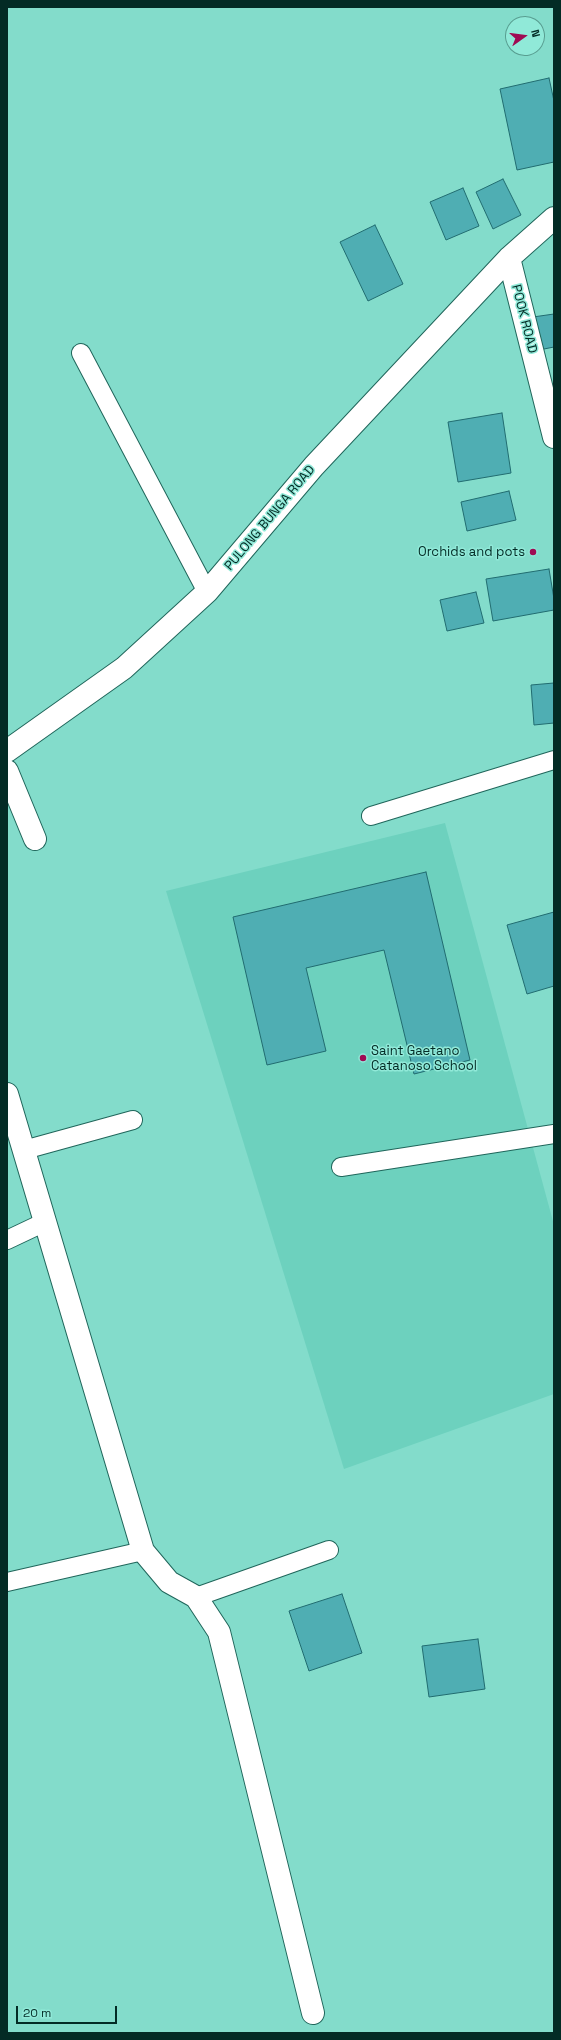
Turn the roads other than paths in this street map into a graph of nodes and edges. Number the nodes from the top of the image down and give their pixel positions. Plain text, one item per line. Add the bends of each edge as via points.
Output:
1 (554, 218) edge
2 (509, 258) junction
3 (81, 353) dead end
4 (554, 437) edge
5 (207, 592) junction
6 (7, 751) edge
7 (554, 760) edge
8 (7, 771) edge
9 (371, 816) dead end
10 (35, 839) dead end
11 (7, 1094) edge
12 (134, 1120) dead end
13 (554, 1134) edge
14 (24, 1150) junction
15 (341, 1167) dead end
16 (45, 1222) junction
17 (7, 1240) edge
18 (329, 1550) dead end
19 (143, 1551) junction
20 (7, 1582) edge
21 (196, 1597) junction
22 (313, 2013) dead end

1 - 2 street
2 - 4 street, POOK ROAD
2 - 5 street, PULONG BUNGA ROAD via 314,466
3 - 5 lane
5 - 6 street, PULONG BUNGA ROAD via 124,668
7 - 9 lane
8 - 10 street
11 - 14 street
12 - 14 lane
13 - 15 lane
14 - 16 street
16 - 17 lane
16 - 19 street
18 - 21 lane
19 - 20 lane
19 - 21 street via 169,1582
21 - 22 street via 220,1632

